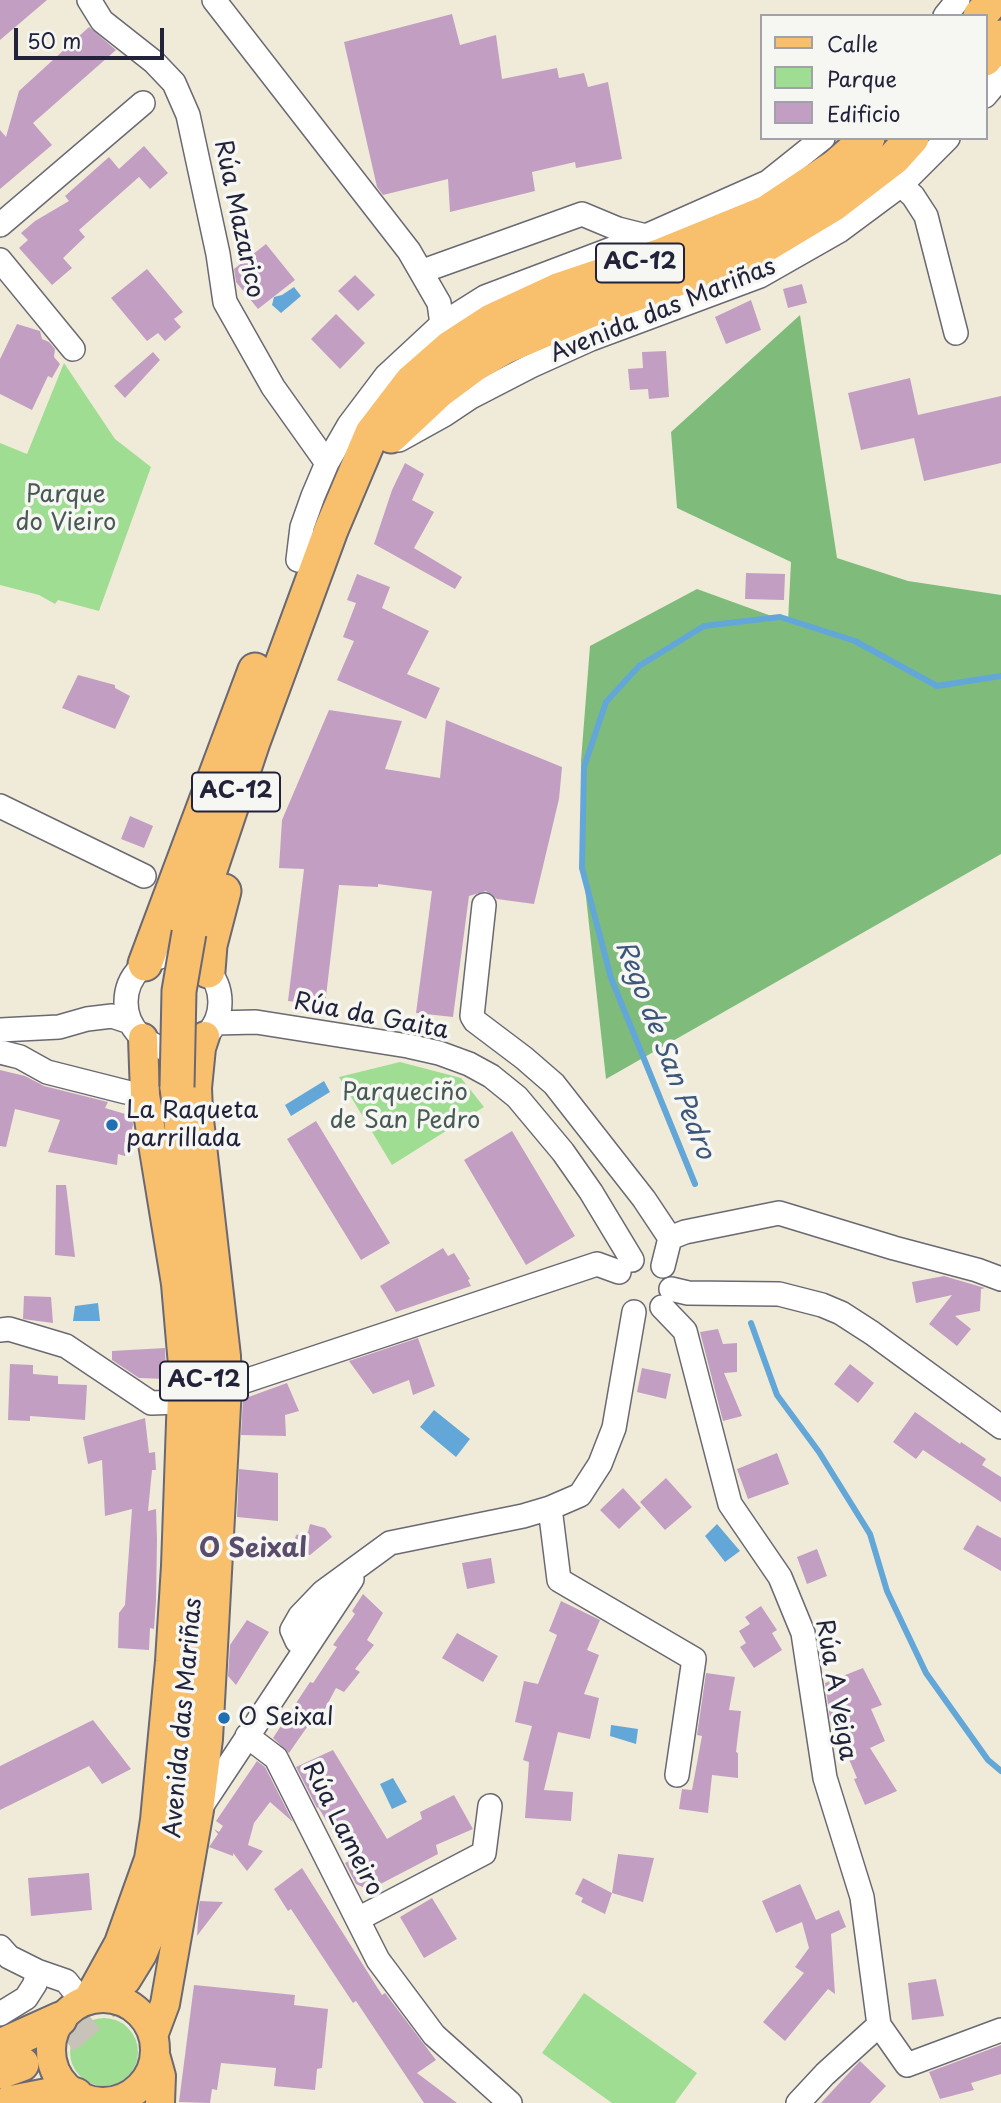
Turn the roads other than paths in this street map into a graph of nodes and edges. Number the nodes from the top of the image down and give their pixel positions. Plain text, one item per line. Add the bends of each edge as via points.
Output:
1 (89, 0) edge
2 (214, 0) edge
3 (958, 0) edge
4 (993, 0) edge
5 (947, 14) edge
6 (982, 14) edge
7 (1001, 37) edge
8 (987, 57) edge
9 (1001, 78) edge
10 (987, 94) edge
11 (143, 103) dead end
12 (820, 140) edge
13 (866, 140) edge
14 (910, 140) edge
15 (945, 140) edge
16 (901, 185) junction
17 (0, 225) edge
18 (646, 236) junction
19 (2, 269) edge
20 (426, 277) junction
21 (485, 297) junction
22 (442, 324) junction
23 (956, 333) dead end
24 (73, 349) dead end
25 (455, 379) junction
26 (411, 382) junction
27 (399, 440) junction
28 (327, 463) junction
29 (340, 510) junction
30 (298, 560) junction
31 (0, 806) edge
32 (144, 876) dead end
33 (484, 905) dead end
34 (136, 977) junction
35 (213, 982) junction
36 (87, 1019) junction
37 (256, 1022) junction
38 (9, 1030) edge
39 (136, 1030) junction
40 (210, 1030) junction
41 (10, 1054) edge
42 (126, 1092) dead end
43 (670, 1238) junction
44 (663, 1266) junction
45 (1001, 1279) edge
46 (624, 1287) junction
47 (667, 1298) junction
48 (0, 1330) edge
49 (227, 1387) junction
50 (181, 1402) junction
51 (1000, 1428) edge
52 (550, 1508) junction
53 (247, 1736) junction
54 (677, 1775) dead end
55 (490, 1806) dead end
56 (199, 1810) junction
57 (358, 1919) junction
58 (0, 1947) edge
59 (37, 1971) junction
60 (124, 1979) tunnel mouth
61 (77, 2007) junction
62 (0, 2014) edge
63 (878, 2025) junction
64 (1001, 2030) edge
65 (154, 2045) junction
66 (7, 2061) edge
67 (88, 2100) edge
68 (9, 2103) edge
69 (160, 2103) edge
70 (510, 2103) edge
71 (798, 2103) edge

1 - 28 street, Rúa Mazarico via 102,21 174,83 188,116 225,302 273,387
2 - 20 street
3 - 5 street
4 - 6 highway
7 - 8 highway
9 - 10 street
11 - 17 street
12 - 18 street via 768,181
13 - 26 highway, Avenida das Mariñas / AC-12 via 767,212 558,290 491,321 451,347
14 - 25 highway, Avenida das Mariñas / AC-12 via 834,204 754,252 581,314 505,347
15 - 16 street, Avenida das Mariñas
16 - 23 street via 926,216
16 - 27 street, Avenida das Mariñas via 839,231 760,276 531,366
18 - 20 street via 582,214
18 - 21 street
19 - 24 street
20 - 21 street via 437,292
20 - 22 street via 439,303
21 - 22 street
22 - 28 street via 386,376
25 - 27 highway
25 - 29 highway, Avenida das Mariñas / AC-12 via 380,448
26 - 29 highway, Avenida das Mariñas / AC-12 via 372,433
26 - 30 highway via 376,415 342,464
27 - 35 highway via 370,485 228,875 210,945
28 - 30 street via 302,527
29 - 60 highway, Avenida das Mariñas / AC-12, bridge via 253,742 189,933 178,990 177,1087 201,1298 203,1468 184,1754 172,1850 156,1915
30 - 34 highway
31 - 32 street
33 - 43 street, Rúa da Gaita via 472,1016 554,1084
34 - 35 street via 157,958 171,955 197,962
34 - 36 street
34 - 39 street via 126,1000
35 - 37 street, Rúa da Gaita via 229,1004
35 - 40 street via 220,1003
36 - 38 street via 59,1027
36 - 39 street via 112,1016
37 - 40 street, Rúa da Gaita
37 - 46 street, Rúa da Gaita via 439,1053 491,1076 517,1097 591,1192
38 - 41 street
39 - 40 street via 167,1049 194,1044
39 - 50 main road via 176,1284 183,1365
40 - 49 main road via 197,1088 198,1111
41 - 42 street via 47,1072
43 - 44 street
43 - 45 street via 779,1213
44 - 46 street via 648,1258
44 - 47 street via 668,1273
46 - 47 street via 649,1313
46 - 49 street via 597,1264
46 - 52 street via 614,1428 600,1464 580,1495
47 - 51 street via 688,1293 759,1292 802,1298 841,1313
47 - 63 street, Rúa A Veiga via 685,1331 730,1504 780,1577 803,1633 825,1778 862,1897
48 - 50 street via 66,1346 151,1403
49 - 56 main road via 208,1739
50 - 61 main road via 170,1661 151,1846 119,1943
52 - 53 street via 390,1543 365,1560 300,1616 292,1630 297,1641 308,1643
52 - 54 street via 559,1580 694,1659
53 - 56 street
53 - 57 street, Rúa Lameiro via 276,1758
55 - 57 street, Rúa Lameiro via 484,1853
56 - 65 main road
57 - 70 street, Rúa Lameiro via 378,1960 434,2035
58 - 59 street
59 - 61 street via 66,1981
59 - 62 street via 26,1998
61 - 65 main road via 116,1999 128,2004 148,2023
61 - 66 highway
61 - 67 main road via 52,2035 50,2052 63,2084
63 - 64 street, Rúa A Veiga via 907,2065
63 - 71 street
65 - 67 main road via 151,2069 134,2091 107,2102
65 - 69 main road via 161,2076
67 - 68 highway via 50,2095

